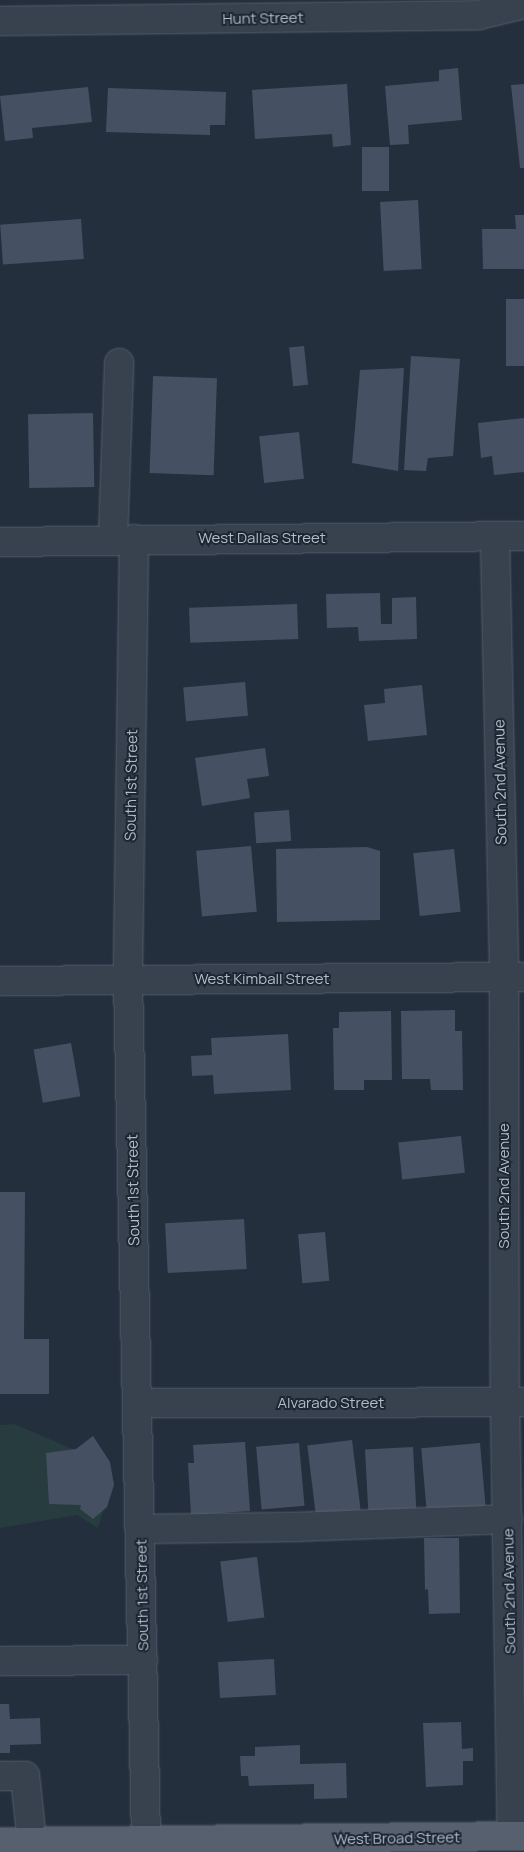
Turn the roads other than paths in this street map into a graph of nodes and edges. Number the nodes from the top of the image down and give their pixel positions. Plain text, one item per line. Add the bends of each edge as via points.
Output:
1 (524, 4) edge
2 (162, 10) edge
3 (0, 22) edge
4 (119, 363) dead end
5 (524, 536) edge
6 (495, 537) junction
7 (124, 539) junction
8 (0, 542) edge
9 (514, 977) edge
10 (128, 980) junction
11 (0, 982) edge
12 (515, 1402) edge
13 (138, 1403) junction
14 (508, 1519) junction
15 (141, 1529) junction
16 (3, 1660) dead end
17 (143, 1660) junction
18 (0, 1776) edge
19 (518, 1836) edge
20 (0, 1842) edge
21 (32, 1842) junction
22 (146, 1847) edge

1 - 2 street, Hunt Street via 479,15
2 - 3 street, Hunt Street
4 - 7 street, South 1st Street
5 - 6 street, West Dallas Street
6 - 7 street, West Dallas Street
6 - 9 street, South 2nd Avenue
7 - 8 street, West Dallas Street
7 - 10 street, South 1st Street
9 - 10 street, West Kimball Street
9 - 12 street, South 2nd Avenue
10 - 11 street, West Kimball Street
10 - 13 street, South 1st Street
12 - 13 street, Alvarado Street
12 - 14 street, South 2nd Avenue
13 - 15 street, South 1st Street
14 - 15 street via 293,1528
14 - 19 street, South 2nd Avenue
15 - 17 street, South 1st Street
16 - 17 street
17 - 22 street, South 1st Street
18 - 21 street via 26,1776
19 - 22 main road, West Broad Street
20 - 21 main road, West Broad Street
21 - 22 main road, West Broad Street

